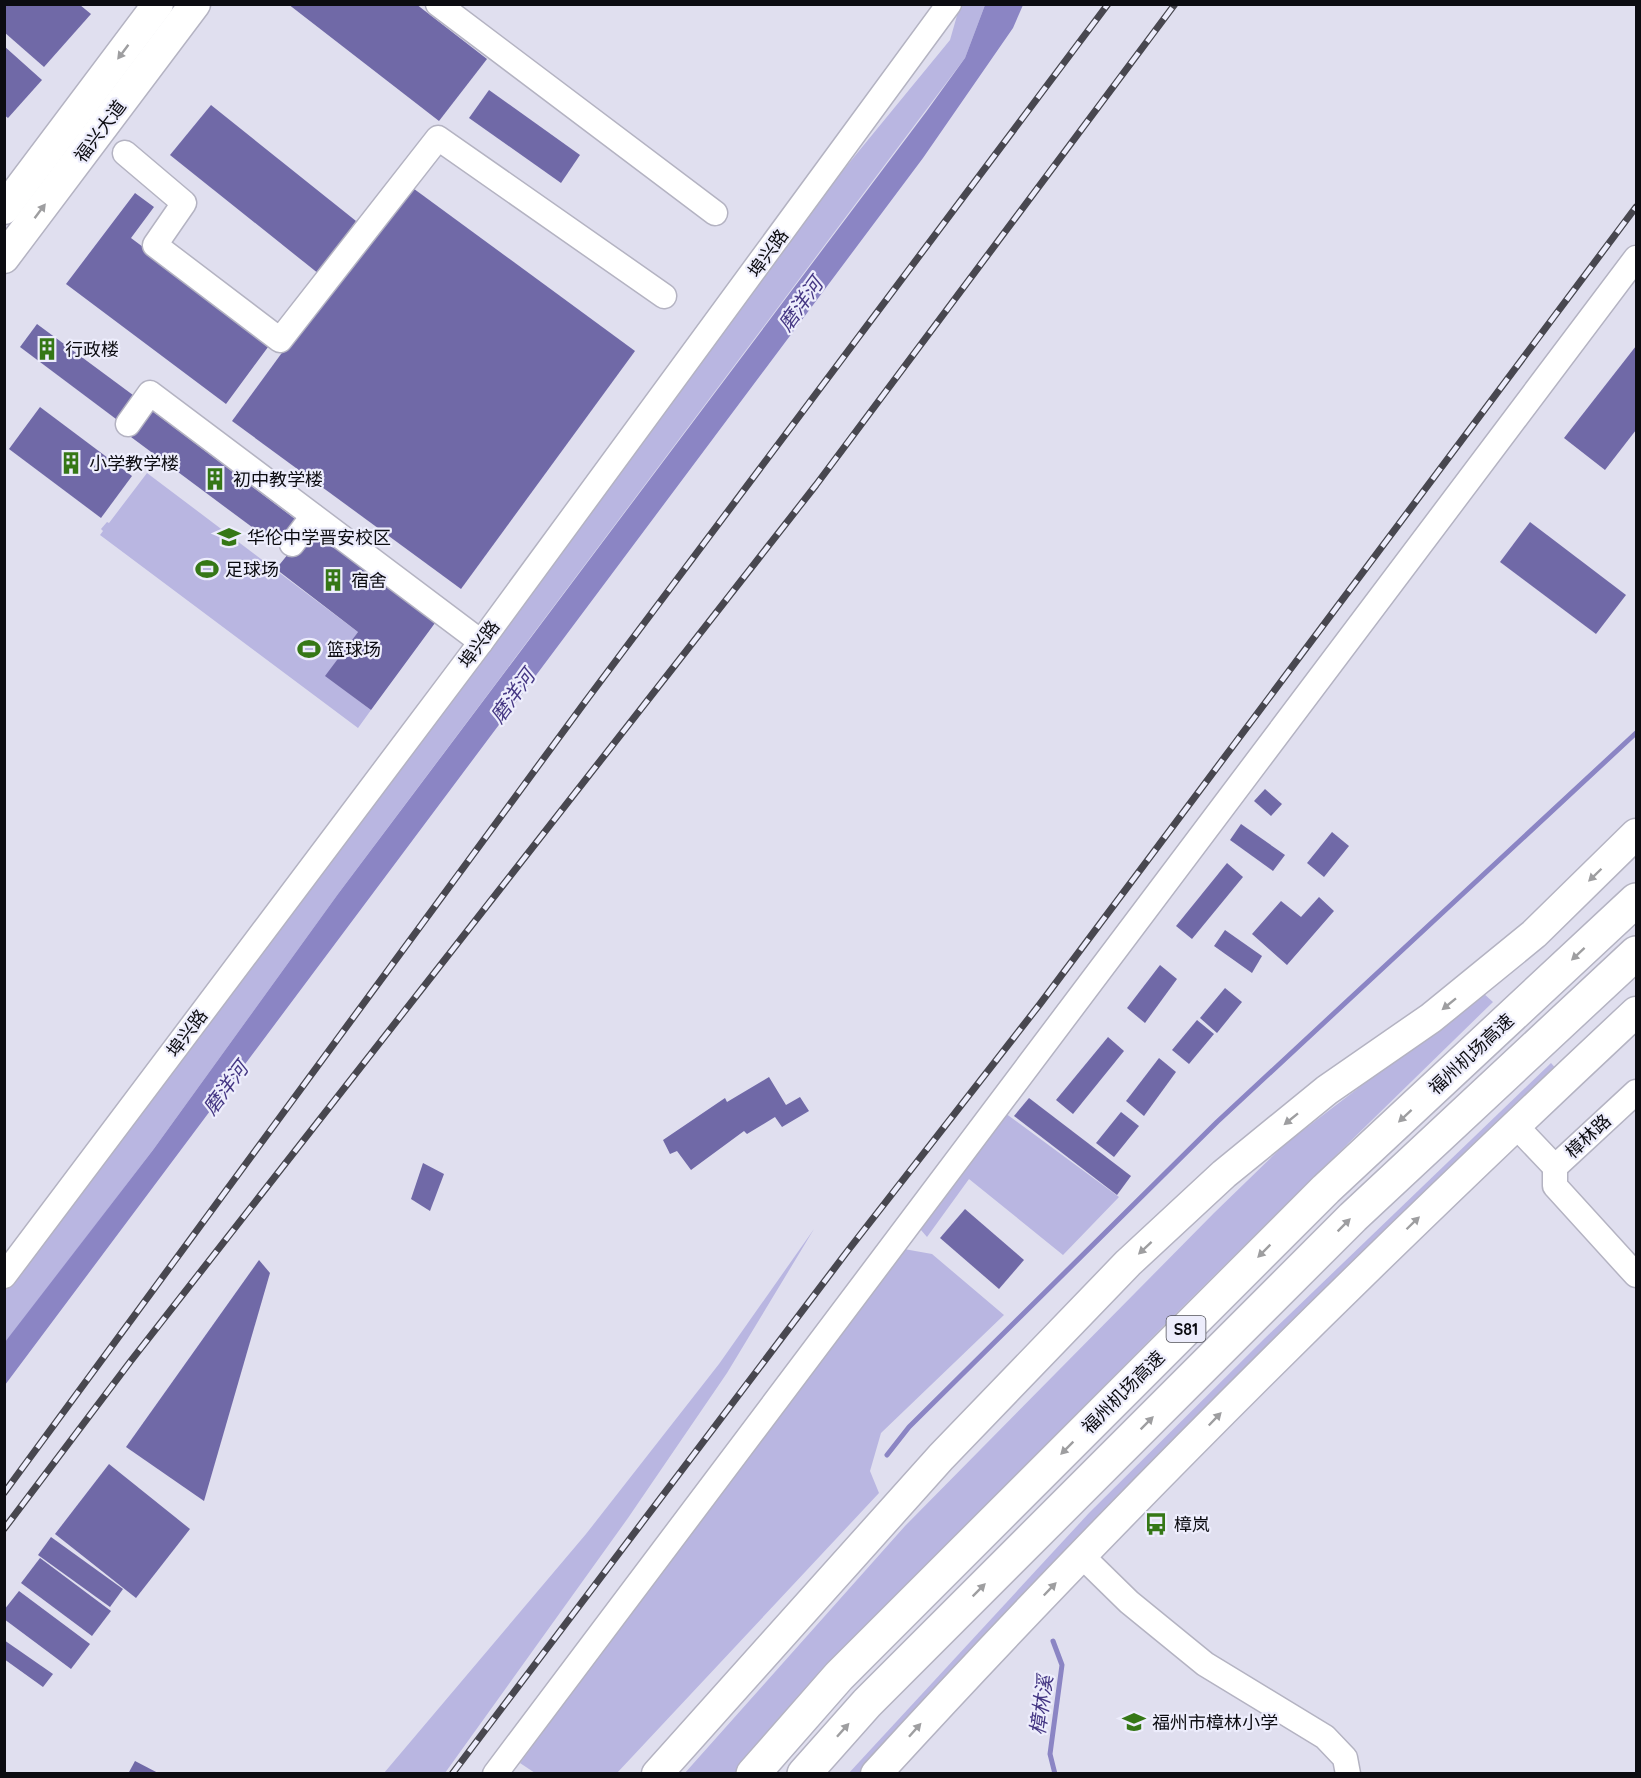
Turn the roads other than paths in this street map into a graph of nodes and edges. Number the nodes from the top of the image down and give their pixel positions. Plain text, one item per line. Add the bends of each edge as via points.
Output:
1 (438, 4) edge
2 (150, 7) edge
3 (949, 7) edge
4 (185, 13) edge
5 (125, 153) dead end
6 (4, 209) edge
7 (715, 213) dead end
8 (4, 258) edge
9 (1636, 258) edge
10 (664, 296) dead end
11 (128, 424) dead end
12 (313, 516) junction
13 (292, 543) dead end
14 (481, 642) junction
15 (1636, 834) edge
16 (1636, 900) edge
17 (1636, 953) edge
18 (1636, 1012) edge
19 (1636, 1092) edge
20 (1515, 1125) junction
21 (1555, 1176) junction
22 (1636, 1275) edge
23 (4, 1276) edge
24 (1082, 1556) junction
25 (495, 1773) edge
26 (657, 1773) edge
27 (753, 1773) edge
28 (804, 1773) edge
29 (876, 1773) edge
30 (1348, 1773) edge

1 - 7 street
2 - 4 main road
2 -> 6 main road, 福兴大道
3 - 14 street, 埠兴路
8 -> 4 main road, 福兴大道
5 - 10 street via 184,203 155,245 280,340 438,138
9 - 25 street
11 - 12 street via 150,393
12 - 13 street
12 - 14 street
14 - 23 street, 埠兴路
15 -> 26 main road via 1534,934 1431,1018 1310,1104 1224,1174 1128,1263 940,1457
16 -> 27 highway, 福州机场高速 / S81 via 1326,1189 839,1676
28 -> 17 highway, S81 via 867,1703 1353,1217
18 - 20 main road
19 - 21 street, 樟林路
20 - 21 street, 樟林路
24 -> 20 main road via 1299,1333
21 - 22 street
29 -> 24 main road
24 - 30 street via 1129,1602 1205,1664 1326,1737 1345,1758

